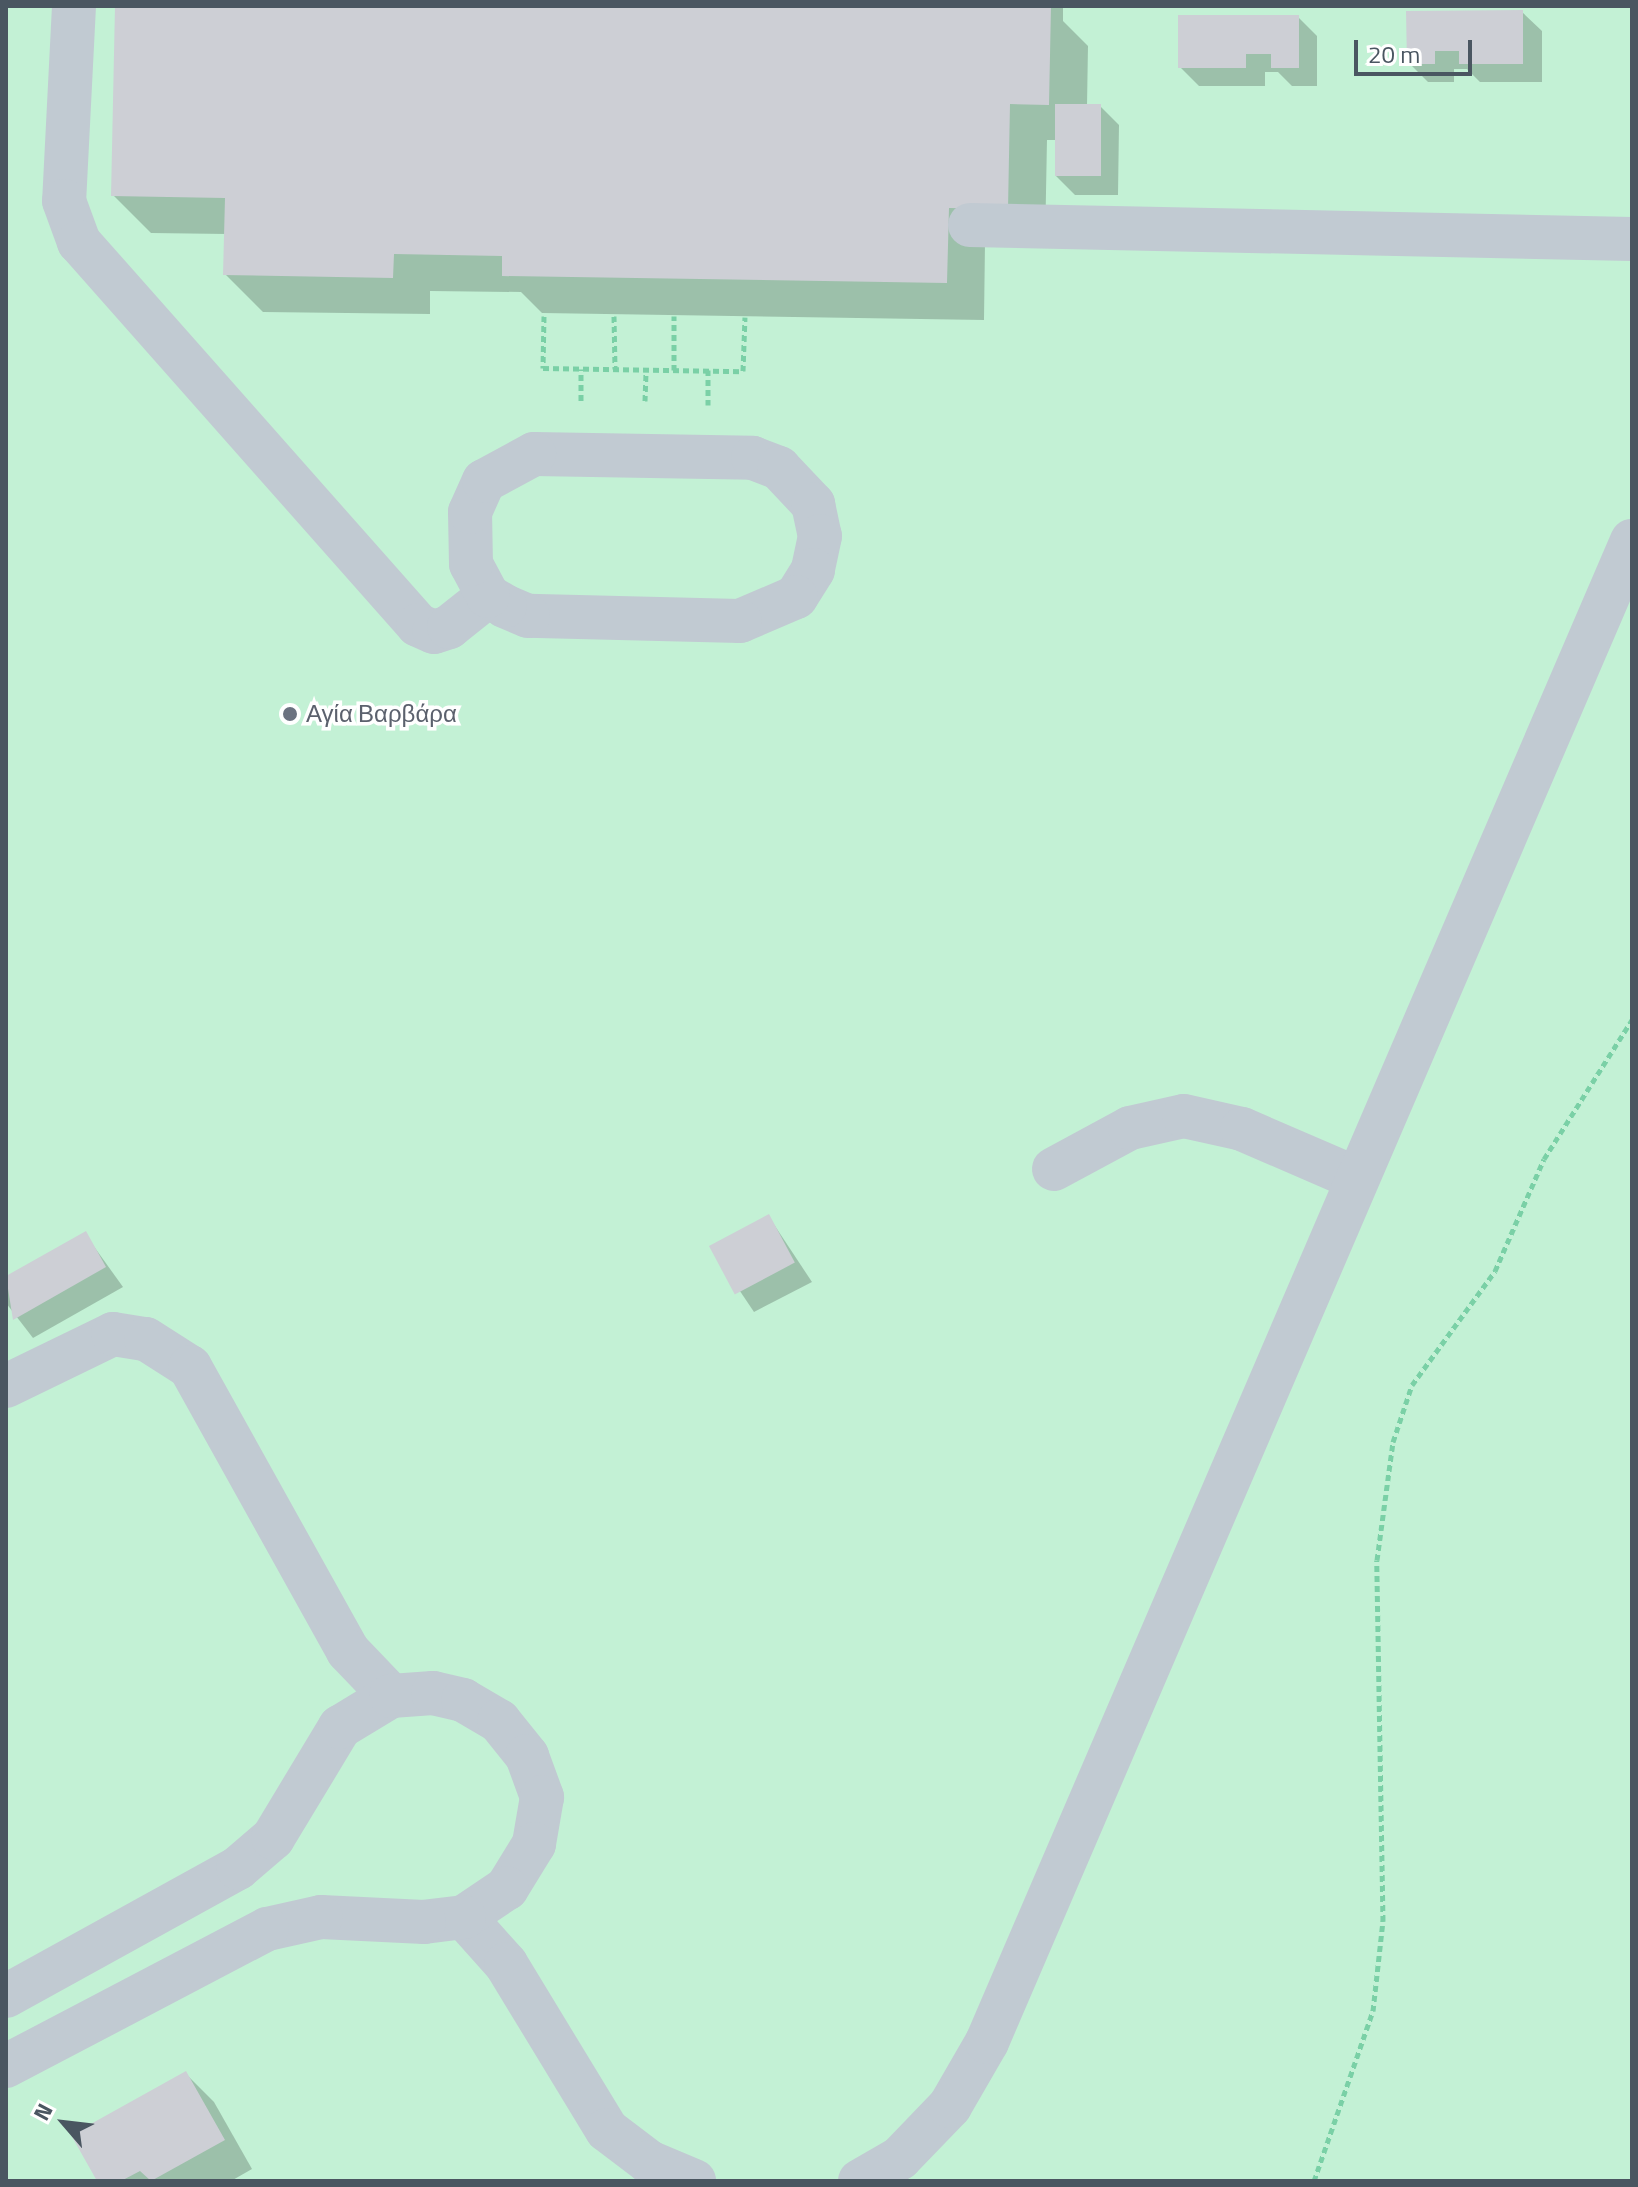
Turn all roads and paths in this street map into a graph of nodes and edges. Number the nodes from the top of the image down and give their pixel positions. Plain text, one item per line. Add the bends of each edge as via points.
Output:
1 (74, 6) edge
2 (970, 225) dead end
3 (1632, 239) edge
4 (544, 316) dead end
5 (614, 316) dead end
6 (674, 316) dead end
7 (745, 317) dead end
8 (581, 369) junction
9 (615, 369) junction
10 (646, 370) junction
11 (674, 370) junction
12 (708, 370) junction
13 (581, 401) dead end
14 (645, 401) dead end
15 (708, 405) dead end
16 (1632, 541) edge
17 (488, 596) junction
18 (1632, 1020) edge
19 (1054, 1169) dead end
20 (1353, 1177) junction
21 (6, 1386) edge
22 (391, 1696) junction
23 (464, 1917) junction
24 (6, 1996) edge
25 (6, 2066) edge
26 (694, 2181) edge
27 (860, 2181) edge
28 (1314, 2181) edge

1 - 17 street via 64,201 79,242 418,625 434,632 449,627
2 - 3 street
4 - 8 path via 543,368
5 - 9 path
6 - 11 path
7 - 12 path via 743,371
8 - 9 path
8 - 13 path
9 - 10 path
10 - 11 path
10 - 14 path
11 - 12 path
12 - 15 path
16 - 20 street
17 - 17 street via 528,616 740,621 772,613 796,597 813,570 820,536 813,504 779,468 753,458 534,454 484,481 470,512 471,564
18 - 28 path via 1544,1159 1495,1271 1412,1385 1393,1442 1377,1560 1381,1936 1373,2011
19 - 20 street via 1130,1128 1184,1116 1242,1129
20 - 27 street via 987,2042 950,2106 900,2158
21 - 22 street via 113,1334 146,1339 190,1367 348,1651
22 - 23 street via 433,1693 499,1721 527,1756 542,1797 534,1844 507,1888
22 - 24 street via 340,1727 273,1838 238,1868
23 - 25 street via 424,1922 321,1917 267,1929
23 - 26 street via 506,1964 607,2130 649,2162

